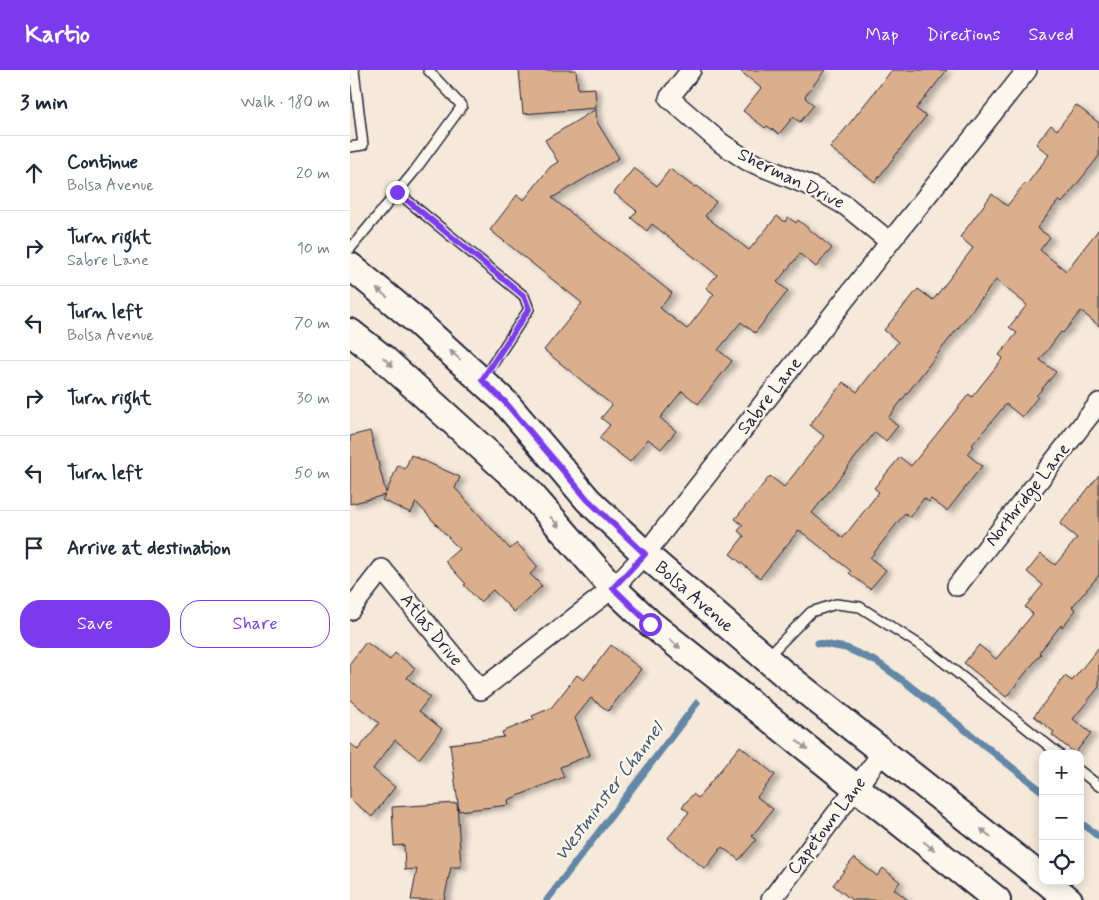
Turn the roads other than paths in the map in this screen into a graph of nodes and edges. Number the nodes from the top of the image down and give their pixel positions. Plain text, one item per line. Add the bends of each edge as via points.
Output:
1 (353, 70) edge
2 (428, 70) edge
3 (691, 70) edge
4 (1027, 70) edge
5 (350, 147) edge
6 (397, 192) junction
7 (890, 242) junction
8 (350, 250) edge
9 (350, 266) edge
10 (350, 332) edge
11 (482, 380) junction
12 (1099, 403) edge
13 (645, 554) junction
14 (957, 586) dead end
15 (613, 588) junction
16 (350, 610) edge
17 (766, 658) junction
18 (481, 690) joint
19 (1054, 750) edge
20 (883, 752) junction
21 (1084, 774) edge
22 (1099, 786) edge
23 (856, 788) junction
24 (1039, 876) edge
25 (1051, 885) edge
26 (771, 900) edge
27 (997, 900) edge
28 (1070, 900) edge

1 - 5 lane via 364,145
2 - 6 lane via 462,106
3 - 7 street, Sherman Drive via 668,98 721,143 748,161 814,187 846,206
4 - 7 street, Sabre Lane
6 - 8 lane
6 - 11 lane via 524,296 529,309
7 - 13 street, Sabre Lane
11 -> 9 main road, Bolsa Avenue
10 -> 15 main road via 523,485
11 - 13 main road, Bolsa Avenue via 505,402 588,500
12 - 14 street, Northridge Lane
13 - 15 street, Sabre Lane
13 - 17 main road, Bolsa Avenue
15 - 18 street, Sabre Lane
15 -> 23 main road via 650,624
16 - 18 street, Atlas Drive via 382,569
17 - 19 lane via 811,612 836,604 860,607 931,652
17 - 20 main road, Bolsa Avenue
20 - 23 street, Capetown Lane
24 -> 20 main road, Bolsa Avenue
21 - 22 lane
23 - 26 street, Capetown Lane
23 -> 27 main road
25 - 28 main road

